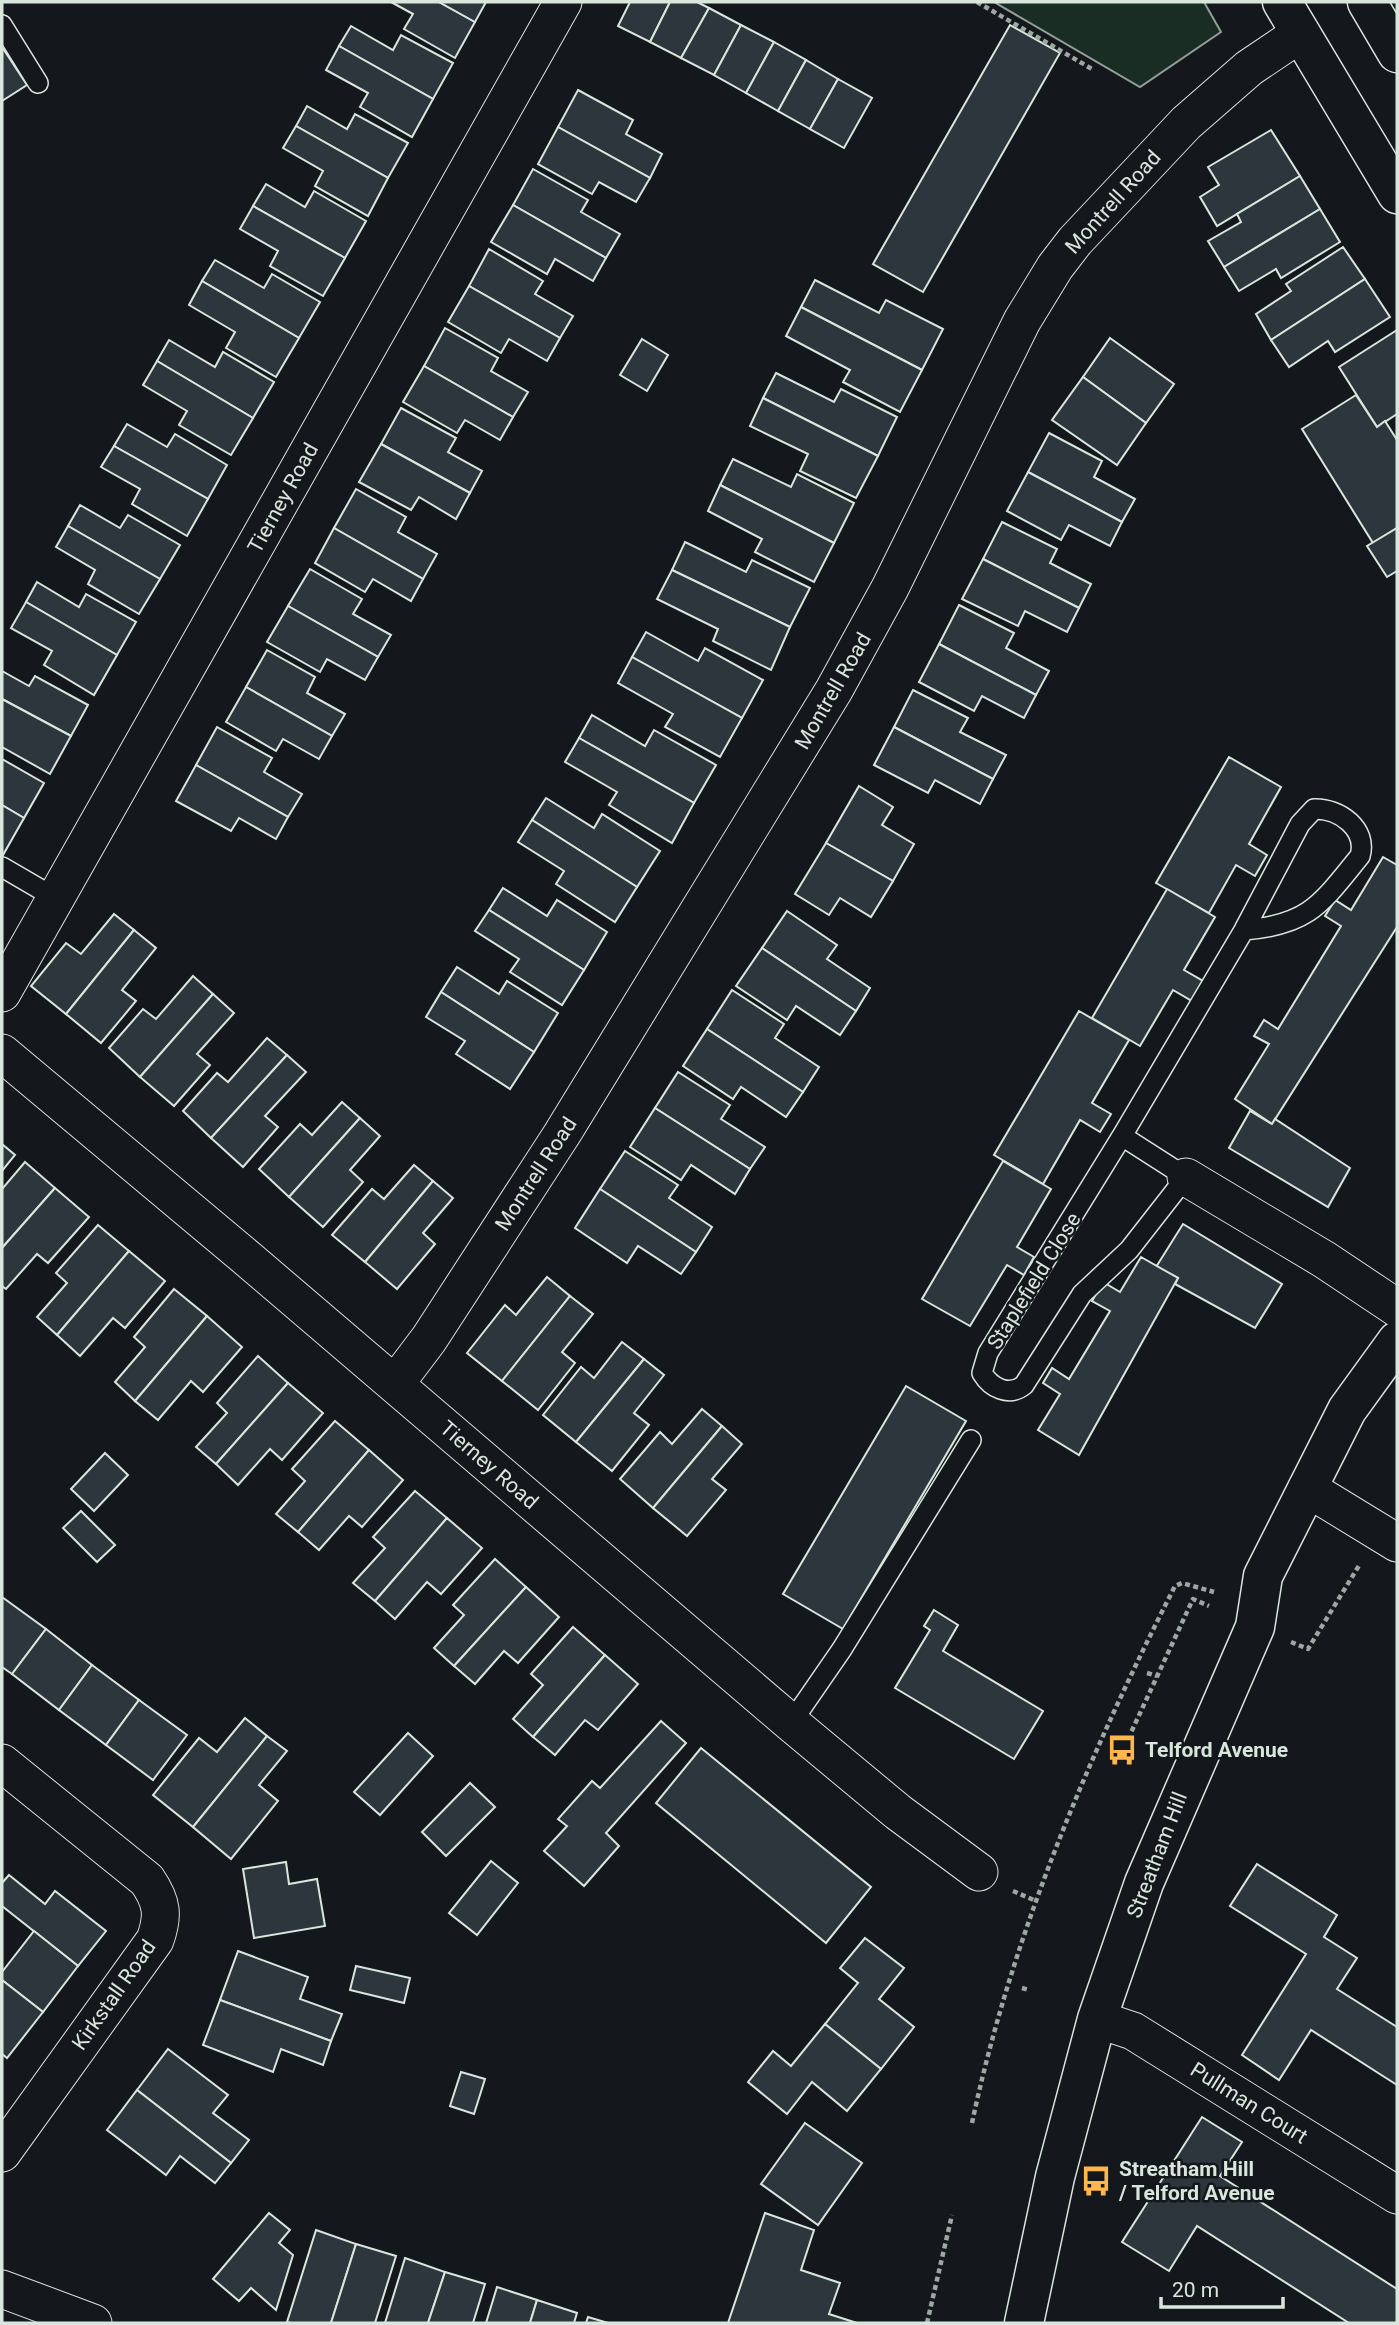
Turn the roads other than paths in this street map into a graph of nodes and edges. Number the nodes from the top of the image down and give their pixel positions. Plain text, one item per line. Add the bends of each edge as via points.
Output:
1 (563, 2) edge
2 (1367, 2) edge
3 (1292, 17) edge
4 (2, 25) edge
5 (1397, 53) edge
6 (38, 83) dead end
7 (1397, 194) edge
8 (2, 867) edge
9 (57, 899) junction
10 (1244, 930) junction
11 (2, 993) edge
12 (2, 1053) edge
13 (1122, 1136) junction
14 (1186, 1177) junction
15 (1397, 1308) edge
16 (1397, 1341) edge
17 (395, 1384) junction
18 (971, 1440) dead end
19 (1307, 1488) junction
20 (1382, 1548) edge
21 (790, 1723) junction
22 (2, 1763) edge
23 (979, 1872) dead end
24 (1097, 2019) junction
25 (2, 2153) edge
26 (1397, 2195) edge
27 (2, 2289) edge
28 (1031, 2321) edge
29 (82, 2322) edge

1 - 9 street, Tierney Road
2 - 5 highway
3 - 7 highway
3 - 17 street, Montrell Road via 1250,68 1186,123 1055,267 1022,321 890,588 834,690 562,1134
4 - 6 lane
8 - 9 lane
9 - 11 street, Tierney Road
10 - 10 lane, Staplefield Close via 1307,815 1324,809 1358,829 1360,856 1315,907 1280,928
10 - 13 lane, Staplefield Close
12 - 17 street, Tierney Road
13 - 14 lane
13 - 14 lane, Staplefield Close via 988,1353 982,1373 999,1389 1010,1392 1024,1385 1082,1293 1129,1250
14 - 15 street
16 - 19 highway, Streatham Hill via 1346,1410
17 - 21 street, Tierney Road
18 - 21 lane via 842,1649
19 - 20 street
19 - 24 highway, Streatham Hill via 1263,1577 1255,1627 1144,1883
21 - 23 street, Tierney Road
22 - 25 street, Kirkstall Road via 147,1880 160,1899 163,1919 155,1940
24 - 26 street, Pullman Court via 1133,2031
24 - 28 highway, Streatham Hill via 1055,2177
27 - 29 street

